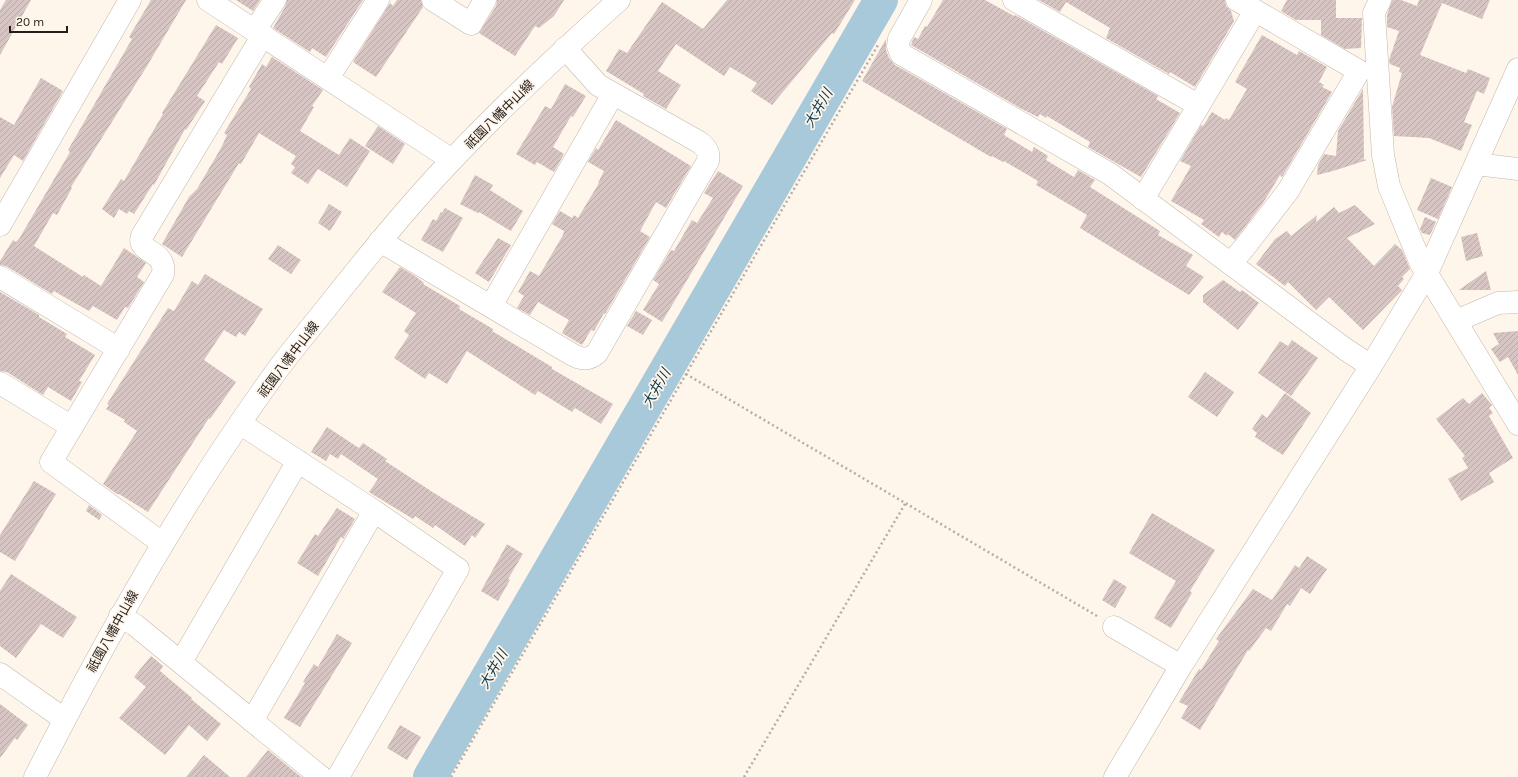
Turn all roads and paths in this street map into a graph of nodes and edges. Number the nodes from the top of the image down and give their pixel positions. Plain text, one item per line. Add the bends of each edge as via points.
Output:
1 (130, 0) edge
2 (208, 0) edge
3 (275, 0) edge
4 (378, 0) edge
5 (434, 0) edge
6 (485, 0) edge
7 (619, 0) edge
8 (920, 0) edge
9 (1014, 0) edge
10 (1380, 0) edge
11 (1246, 5) edge
12 (259, 33) junction
13 (881, 39) dead end
14 (565, 48) junction
15 (1368, 70) junction
16 (1517, 73) edge
17 (328, 78) junction
18 (613, 94) junction
19 (1198, 105) junction
20 (452, 160) junction
21 (1476, 164) junction
22 (1518, 169) edge
23 (1143, 199) junction
24 (0, 224) edge
25 (380, 241) junction
26 (1231, 263) junction
27 (1427, 273) junction
28 (0, 277) edge
29 (1518, 302) edge
30 (490, 306) junction
31 (1456, 321) junction
32 (119, 348) junction
33 (1371, 366) junction
34 (686, 374) junction
35 (0, 383) edge
36 (240, 424) junction
37 (1518, 424) edge
38 (72, 427) junction
39 (298, 461) junction
40 (905, 504) junction
41 (374, 511) junction
42 (162, 543) junction
43 (120, 616) junction
44 (1114, 627) joint
45 (181, 662) junction
46 (1181, 666) junction
47 (0, 674) edge
48 (64, 719) junction
49 (252, 721) junction
50 (34, 777) edge
51 (321, 777) edge
52 (338, 777) edge
53 (451, 777) edge
54 (744, 777) edge
55 (1115, 777) edge

1 - 24 street
2 - 12 street
3 - 12 street
4 - 17 street
5 - 6 street via 470,24
7 - 14 street, 祇園八幡中山線
8 - 23 street via 898,39 901,54 1110,174
9 - 19 street
10 - 15 street via 1374,13
11 - 15 street
11 - 19 street
12 - 17 street
12 - 32 street via 142,236 142,246 162,260 163,274
13 - 34 path
14 - 18 street via 598,84
14 - 20 street, 祇園八幡中山線
15 - 26 street via 1288,191
15 - 27 street via 1389,186
16 - 21 street
17 - 20 street
18 - 30 street
18 - 30 street via 699,142 708,150 709,156 597,353 585,359 573,355
19 - 23 street
20 - 25 street, 祇園八幡中山線
21 - 22 street
21 - 27 street
23 - 26 street
25 - 30 street
25 - 36 street, 祇園八幡中山線 via 274,374
26 - 33 street
27 - 31 street
27 - 33 street
28 - 32 street
29 - 31 street via 1498,303
31 - 37 street
32 - 38 street
33 - 46 street
34 - 40 path
34 - 53 path
35 - 38 street
36 - 39 street
36 - 42 street, 祇園八幡中山線
38 - 42 street via 51,462
39 - 41 street
39 - 45 street
40 - 44 path
40 - 54 path
41 - 49 street
41 - 52 street via 458,569
42 - 43 street, 祇園八幡中山線
43 - 45 street
43 - 48 street, 祇園八幡中山線
44 - 46 street
45 - 49 street
46 - 55 street
47 - 48 street
48 - 50 street, 祇園八幡中山線
49 - 51 street

